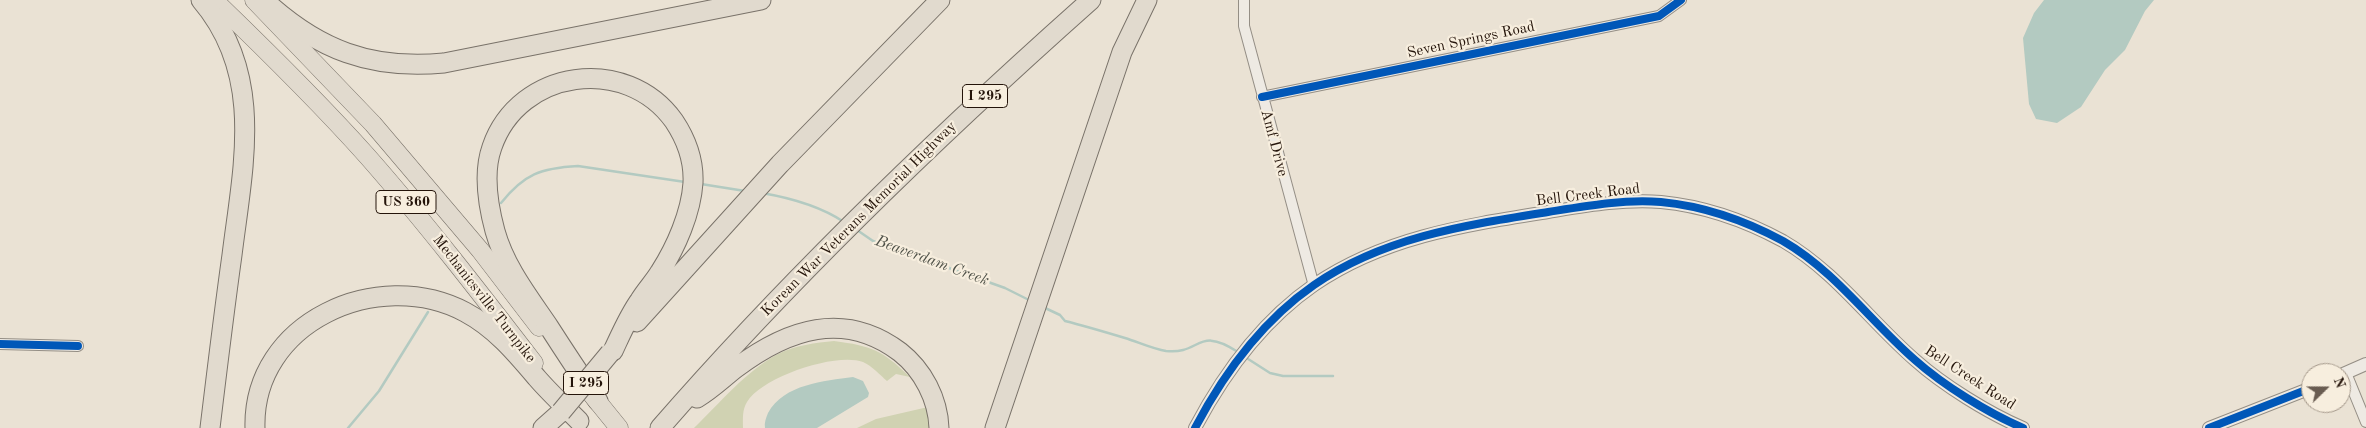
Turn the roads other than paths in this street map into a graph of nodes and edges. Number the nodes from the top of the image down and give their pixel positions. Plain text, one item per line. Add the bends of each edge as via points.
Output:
1 (201, 0) edge
2 (214, 0) edge
3 (254, 0) edge
4 (264, 0) edge
5 (761, 0) edge
6 (940, 0) edge
7 (1091, 0) edge
8 (1146, 0) edge
9 (1244, 0) edge
10 (1681, 0) edge
11 (1262, 97) junction
12 (1314, 286) junction
13 (0, 344) edge
14 (78, 346) dead end
15 (612, 352) junction
16 (2366, 364) edge
17 (2351, 371) edge
18 (2351, 389) edge
19 (2301, 392) edge
20 (598, 401) junction
21 (561, 412) junction
22 (667, 421) edge
23 (2366, 422) edge
24 (582, 425) edge
25 (210, 428) edge
26 (255, 428) edge
27 (543, 428) edge
28 (547, 428) edge
29 (619, 428) edge
30 (940, 428) edge
31 (995, 428) edge
32 (1195, 428) edge
33 (2024, 428) edge
34 (2209, 428) edge

1 - 25 highway via 230,47 242,87 245,114 242,174
2 - 24 highway, Mechanicsville Turnpike / US 360 via 295,79 399,193
3 - 20 highway, Mechanicsville Turnpike / US 360 via 340,88 450,213
4 - 5 highway via 303,32 342,52 378,62 420,65 444,63
6 - 15 highway, I 295 via 780,164
7 - 22 highway, Korean War Veterans Memorial Highway / I 295 via 881,194
8 - 31 highway via 1122,52
9 - 11 street, Amf Drive via 1244,26
10 - 11 street, Seven Springs Road via 1658,16
11 - 12 street, Amf Drive
12 - 32 street, Bell Creek Road via 1263,329 1216,391
12 - 33 street, Bell Creek Road via 1358,259 1443,231 1636,201 1688,206 1732,218 1802,253 1835,280 1916,361 1965,395
13 - 14 street
15 - 20 highway via 639,300 669,258 688,209 693,182 685,142 668,114 648,96 621,82 591,78 561,82 525,100 504,124 492,148 488,193 495,231 519,284
15 - 21 highway, I 295, bridge
16 - 17 street
18 - 23 street
19 - 34 street
20 - 29 highway, Mechanicsville Turnpike / US 360
21 - 27 highway
21 - 28 highway, I 295
22 - 30 highway via 714,388 738,366 777,342 811,330 838,328 882,340 905,356 926,382
24 - 26 highway via 509,345 474,318 436,300 394,295 368,298 332,309 296,333 274,357 264,377 257,400

